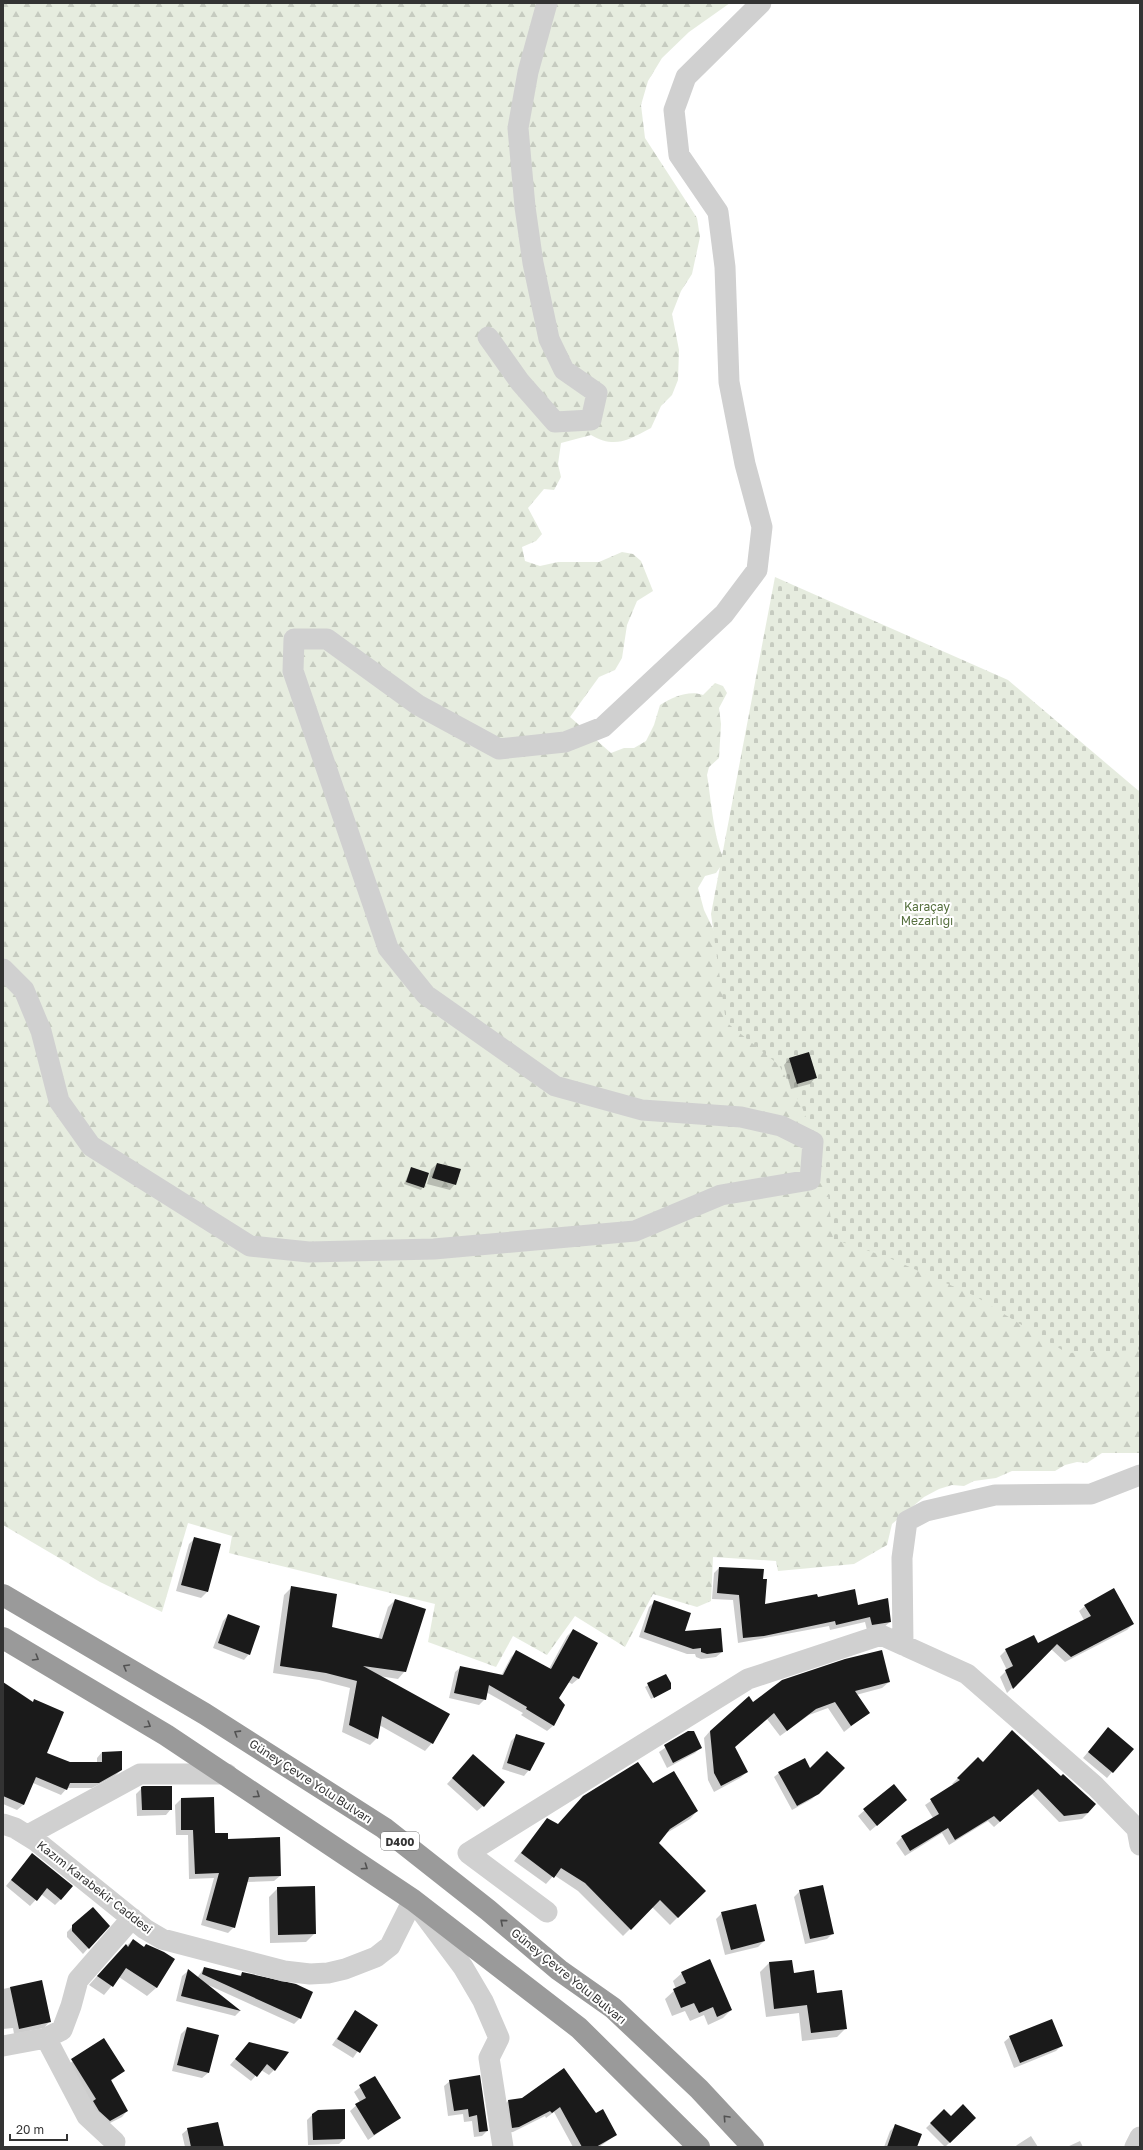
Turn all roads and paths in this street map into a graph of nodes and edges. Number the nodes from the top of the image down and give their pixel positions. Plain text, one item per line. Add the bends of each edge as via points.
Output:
1 (547, 3) edge
2 (761, 3) edge
3 (488, 337) dead end
4 (3, 969) edge
5 (1140, 1475) edge
6 (3, 1595) edge
7 (3, 1638) edge
8 (903, 1645) junction
9 (227, 1774) junction
10 (3, 1824) edge
11 (28, 1835) junction
12 (1140, 1845) edge
13 (413, 1900) junction
14 (547, 1912) dead end
15 (132, 1918) junction
16 (46, 2038) junction
17 (3, 2046) edge
18 (1140, 2137) edge
19 (115, 2142) dead end
20 (503, 2147) edge
21 (699, 2147) edge
22 (753, 2147) edge
23 (1134, 2147) edge

1 - 3 street via 528,72 518,128 525,207 533,263 549,339 564,370 597,393 591,420 555,422 520,382
2 - 4 street via 686,77 674,110 679,155 718,212 725,267 729,382 745,464 762,527 757,570 724,614 603,727 565,742 499,749 418,705 327,639 294,639 294,670 388,948 426,995 555,1086 642,1110 741,1117 781,1126 813,1142 810,1180 721,1195 636,1231 434,1250 309,1252 250,1246 92,1146 59,1101 41,1031 24,990
5 - 8 street via 1090,1494 995,1495 926,1511 907,1521 902,1558
22 -> 6 highway, Güney Çevre Yolu Bulvarı / D400 via 699,2089 613,2008 560,1970 384,1828 205,1714
7 -> 9 highway
8 - 12 street via 967,1674 1095,1786 1136,1829
8 - 14 street via 881,1635 748,1679 468,1854
9 - 11 street via 140,1774
9 -> 13 highway
10 - 11 street, Kazım Karabekir Caddesi
11 - 15 street, Kazım Karabekir Caddesi
13 - 15 street, Kazım Karabekir Caddesi via 390,1946 376,1957 345,1969 310,1974 284,1971 175,1944 162,1939
13 - 20 street via 463,1967 483,2001 499,2038 488,2058
13 - 21 highway via 579,2028
15 - 16 street via 78,1980 62,2030
16 - 17 street
16 - 19 street via 87,2116
18 - 23 street

